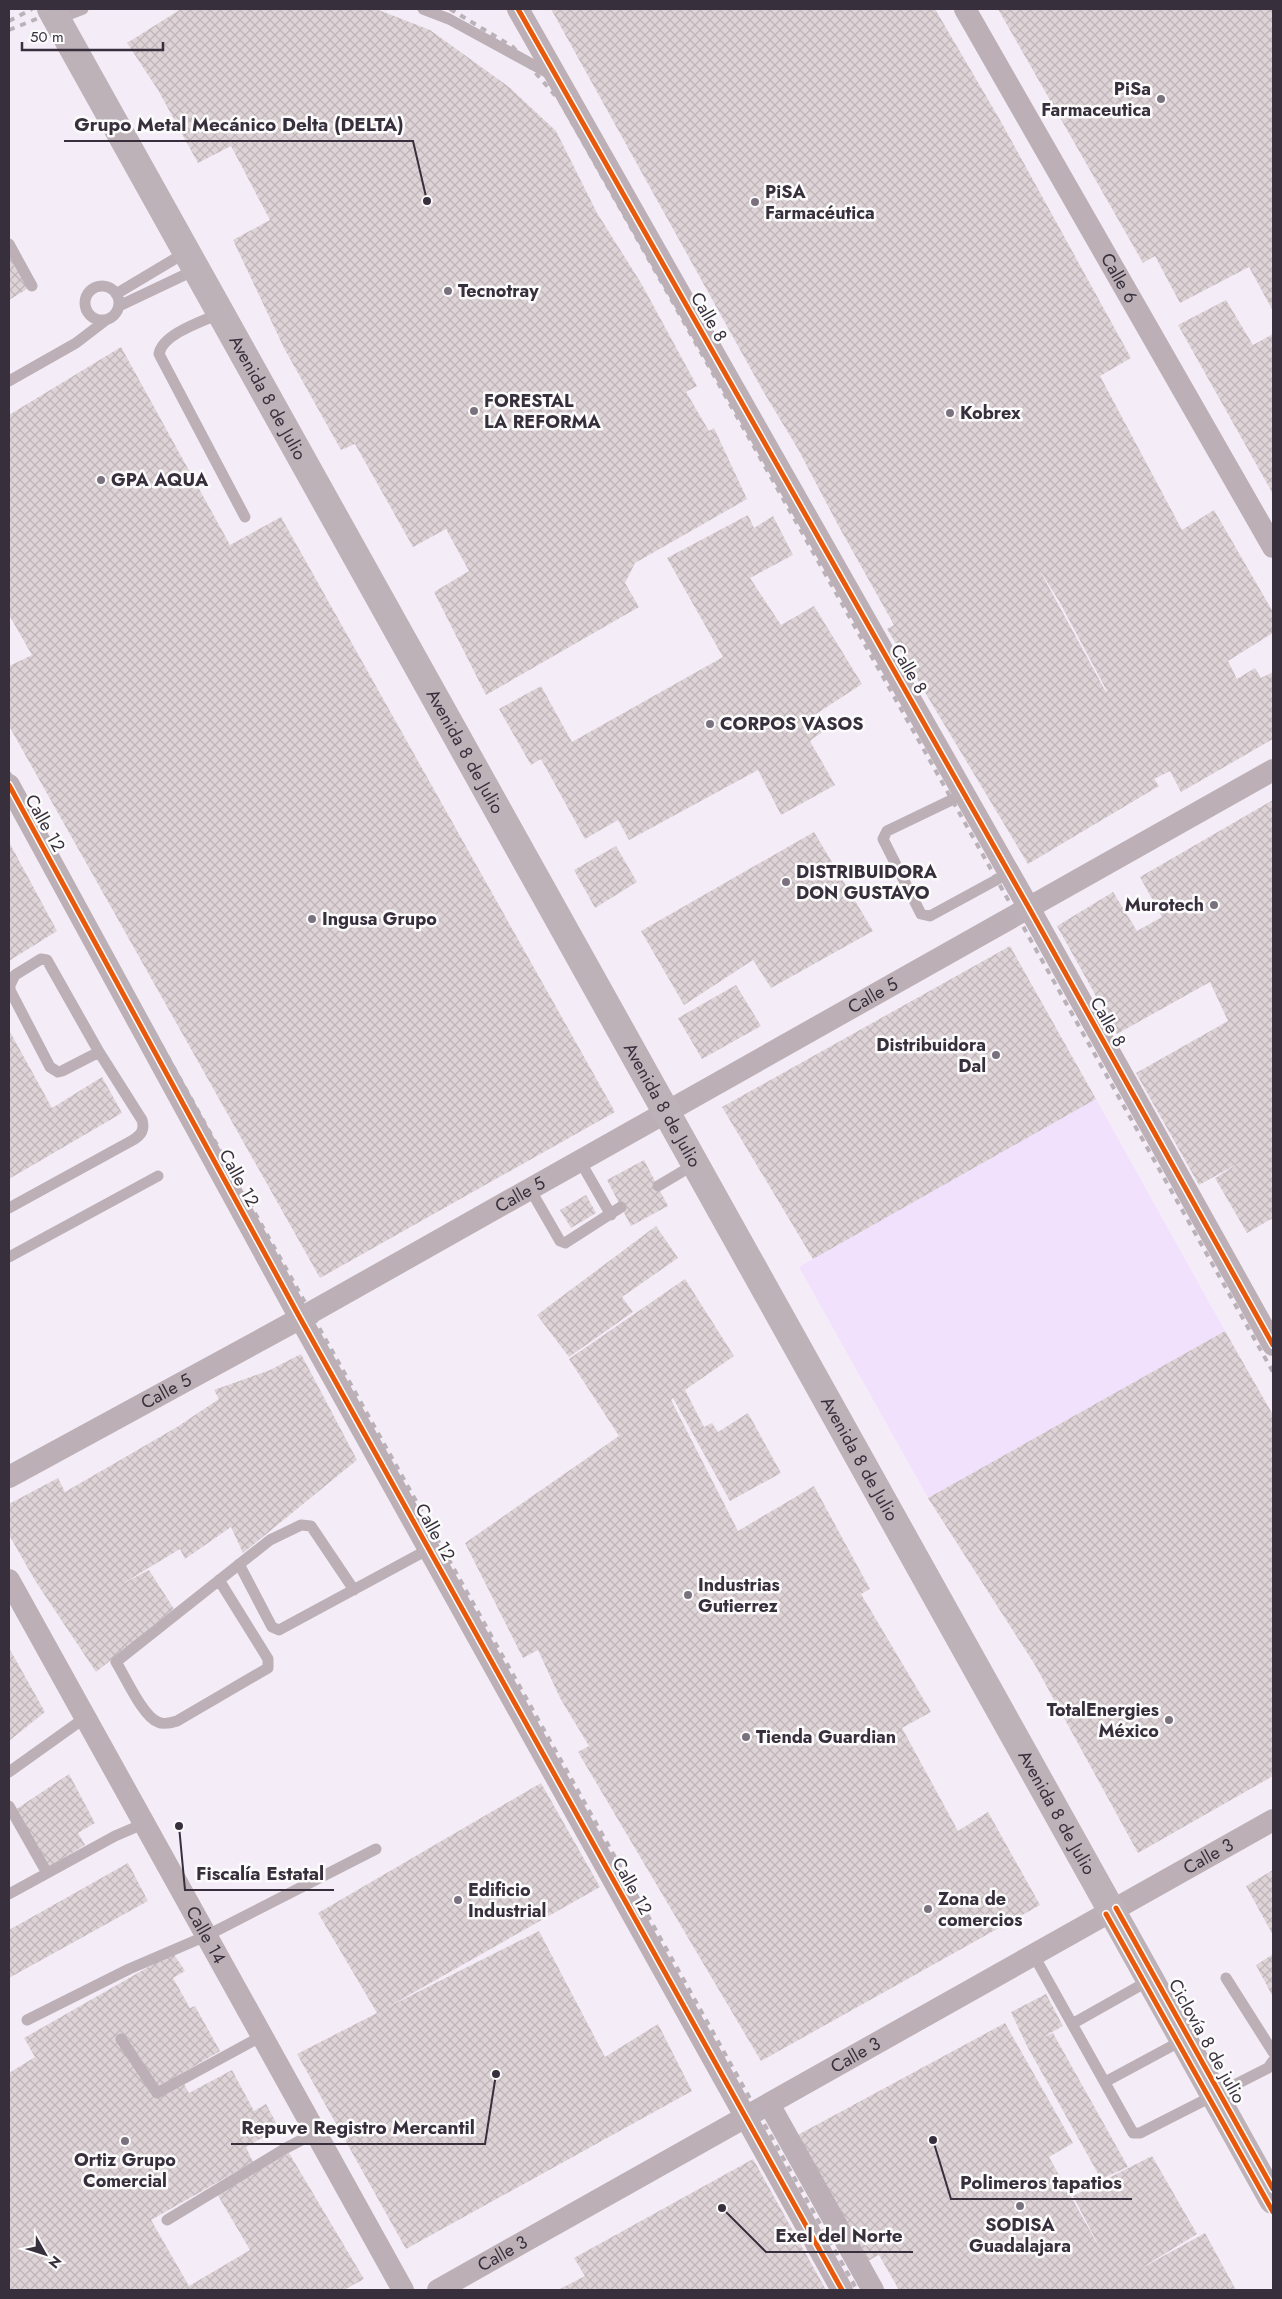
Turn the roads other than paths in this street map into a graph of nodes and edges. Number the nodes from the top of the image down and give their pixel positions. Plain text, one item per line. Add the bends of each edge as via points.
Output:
1 (83, 9) edge
2 (423, 9) edge
3 (518, 9) edge
4 (965, 9) edge
5 (54, 14) edge
6 (556, 77) junction
7 (9, 244) edge
8 (192, 260) junction
9 (32, 286) dead end
10 (116, 294) junction
11 (120, 306) junction
12 (221, 313) junction
13 (106, 320) junction
14 (9, 381) edge
15 (245, 517) dead end
16 (1273, 547) edge
17 (1273, 770) edge
18 (9, 785) edge
19 (964, 794) junction
20 (1009, 873) junction
21 (1029, 908) junction
22 (99, 1052) junction
23 (667, 1112) junction
24 (580, 1161) junction
25 (696, 1163) junction
26 (158, 1176) dead end
27 (658, 1186) dead end
28 (530, 1189) junction
29 (621, 1207) dead end
30 (9, 1208) edge
31 (611, 1215) junction
32 (9, 1257) edge
33 (300, 1318) junction
34 (1273, 1345) edge
35 (9, 1476) edge
36 (429, 1549) junction
37 (239, 1564) junction
38 (9, 1580) edge
39 (219, 1580) junction
40 (354, 1590) junction
41 (86, 1717) junction
42 (9, 1772) edge
43 (9, 1806) edge
44 (1273, 1820) edge
45 (143, 1824) junction
46 (376, 1849) dead end
47 (47, 1873) junction
48 (9, 1894) edge
49 (1110, 1911) junction
50 (206, 1936) junction
51 (1034, 1954) junction
52 (1226, 1978) dead end
53 (1150, 1980) junction
54 (27, 2020) dead end
55 (1072, 2024) junction
56 (262, 2036) junction
57 (121, 2039) dead end
58 (1183, 2040) junction
59 (1273, 2052) edge
60 (1273, 2062) edge
61 (1105, 2082) junction
62 (1214, 2094) junction
63 (769, 2104) junction
64 (745, 2117) junction
65 (315, 2133) junction
66 (1273, 2200) edge
67 (167, 2220) dead end
68 (403, 2290) edge
69 (438, 2290) edge
70 (842, 2290) edge
71 (873, 2290) edge

1 - 5 lane
2 - 6 lane via 449,19
3 - 6 street, Calle 8
4 - 16 street, Calle 6
5 - 8 main road, Avenida 8 de Julio
6 - 19 street, Calle 8
7 - 9 lane
8 - 10 lane
8 - 11 lane
8 - 12 main road, Avenida 8 de Julio
10 - 11 lane
10 - 13 lane via 105,286 99,287 92,289 84,301 88,314
11 - 13 lane via 112,318
12 - 15 lane via 168,338 160,347 159,354
12 - 23 main road, Avenida 8 de Julio
13 - 14 lane via 76,343
17 - 21 street, Calle 5
18 - 33 street, Calle 12
19 - 20 street, Calle 8
19 - 20 lane via 887,831 882,839 921,914 930,916
20 - 21 street, Calle 8
21 - 23 street, Calle 5
21 - 34 street, Calle 8
22 - 22 lane via 47,960 41,958 16,976 10,990 54,1070 67,1070
22 - 30 lane via 142,1120 142,1132
23 - 24 street, Calle 5
23 - 25 main road, Avenida 8 de Julio
24 - 28 street, Calle 5
24 - 31 lane
25 - 27 lane
25 - 49 main road, Avenida 8 de Julio
26 - 32 lane
28 - 31 lane via 562,1242
28 - 33 street, Calle 5
29 - 31 lane
33 - 35 street, Calle 5
33 - 36 street, Calle 12
36 - 40 lane
36 - 64 street, Calle 12
37 - 39 lane
37 - 40 lane via 270,1540 308,1524
37 - 40 lane via 276,1630
38 - 41 street, Calle 14
39 - 39 lane via 116,1662 148,1716 157,1722 177,1721 268,1668 268,1660
41 - 42 lane
41 - 45 street, Calle 14
43 - 47 lane
44 - 49 street, Calle 3
45 - 47 lane
45 - 50 street, Calle 14
46 - 50 lane
47 - 48 lane
49 - 51 street, Calle 3
49 - 53 main road, Avenida 8 de Julio
50 - 54 lane via 129,1969
50 - 56 street, Calle 14
51 - 55 lane
51 - 63 street, Calle 3
52 - 59 lane
53 - 55 lane
53 - 58 main road, Avenida 8 de Julio
55 - 61 lane
56 - 57 lane via 157,2093
56 - 65 street, Calle 14
58 - 61 lane
58 - 62 main road, Avenida 8 de Julio
60 - 62 lane via 1268,2068
61 - 62 lane via 1128,2128 1136,2133
62 - 66 main road, Avenida 8 de Julio
63 - 64 street, Calle 3
63 - 71 street
64 - 69 street, Calle 3
64 - 70 street, Calle 12
65 - 67 lane
65 - 68 street, Calle 14

